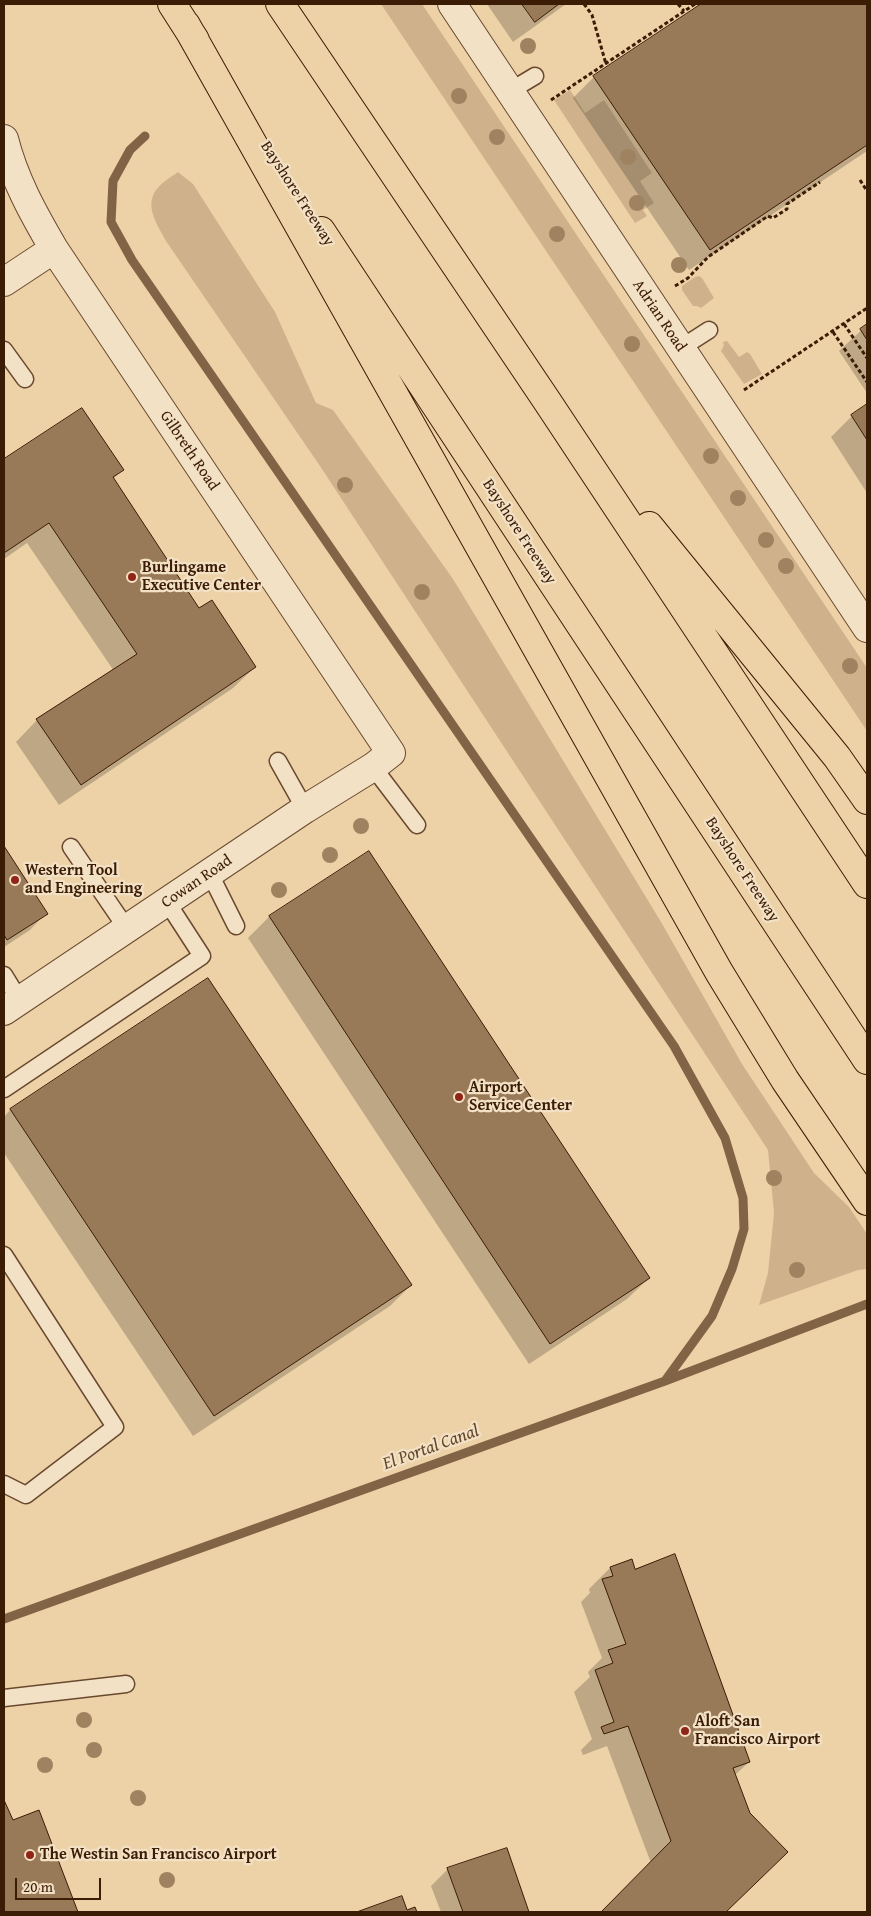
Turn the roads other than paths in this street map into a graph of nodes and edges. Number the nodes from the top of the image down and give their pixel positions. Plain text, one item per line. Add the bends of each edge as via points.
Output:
1 (280, 4) edge
2 (452, 4) edge
3 (179, 15) edge
4 (535, 76) dead end
5 (510, 91) junction
6 (4, 139) edge
7 (54, 249) junction
8 (4, 282) edge
9 (709, 330) dead end
10 (681, 348) junction
11 (4, 350) edge
12 (25, 379) dead end
13 (546, 401) junction
14 (867, 628) edge
15 (382, 760) junction
16 (278, 761) dead end
17 (867, 800) edge
18 (306, 809) junction
19 (417, 825) dead end
20 (71, 847) dead end
21 (210, 874) junction
22 (867, 884) edge
23 (167, 902) junction
24 (236, 926) dead end
25 (127, 929) junction
26 (4, 975) edge
27 (12, 1006) edge
28 (867, 1060) edge
29 (4, 1089) edge
30 (867, 1202) edge
31 (4, 1255) edge
32 (4, 1484) edge
33 (126, 1684) dead end
34 (4, 1698) edge

1 - 13 highway
2 - 5 street, Adrian Road
3 - 28 highway, Bayshore Freeway
3 - 30 highway via 720,972 785,1080
4 - 5 lane
5 - 10 street, Adrian Road
6 - 7 street, Gilbreth Road via 11,167
7 - 8 street
7 - 15 street, Gilbreth Road
9 - 10 lane
10 - 14 street, Adrian Road
11 - 12 lane
13 - 17 highway via 837,757
13 - 22 highway
15 - 18 street, Cowan Road
15 - 19 lane
16 - 18 lane
18 - 21 street, Cowan Road
20 - 25 lane
21 - 23 street, Cowan Road
21 - 24 lane
23 - 25 street, Cowan Road
23 - 29 lane via 202,956
25 - 27 street, Cowan Road
26 - 27 lane
31 - 32 lane via 115,1427 26,1495
33 - 34 lane

